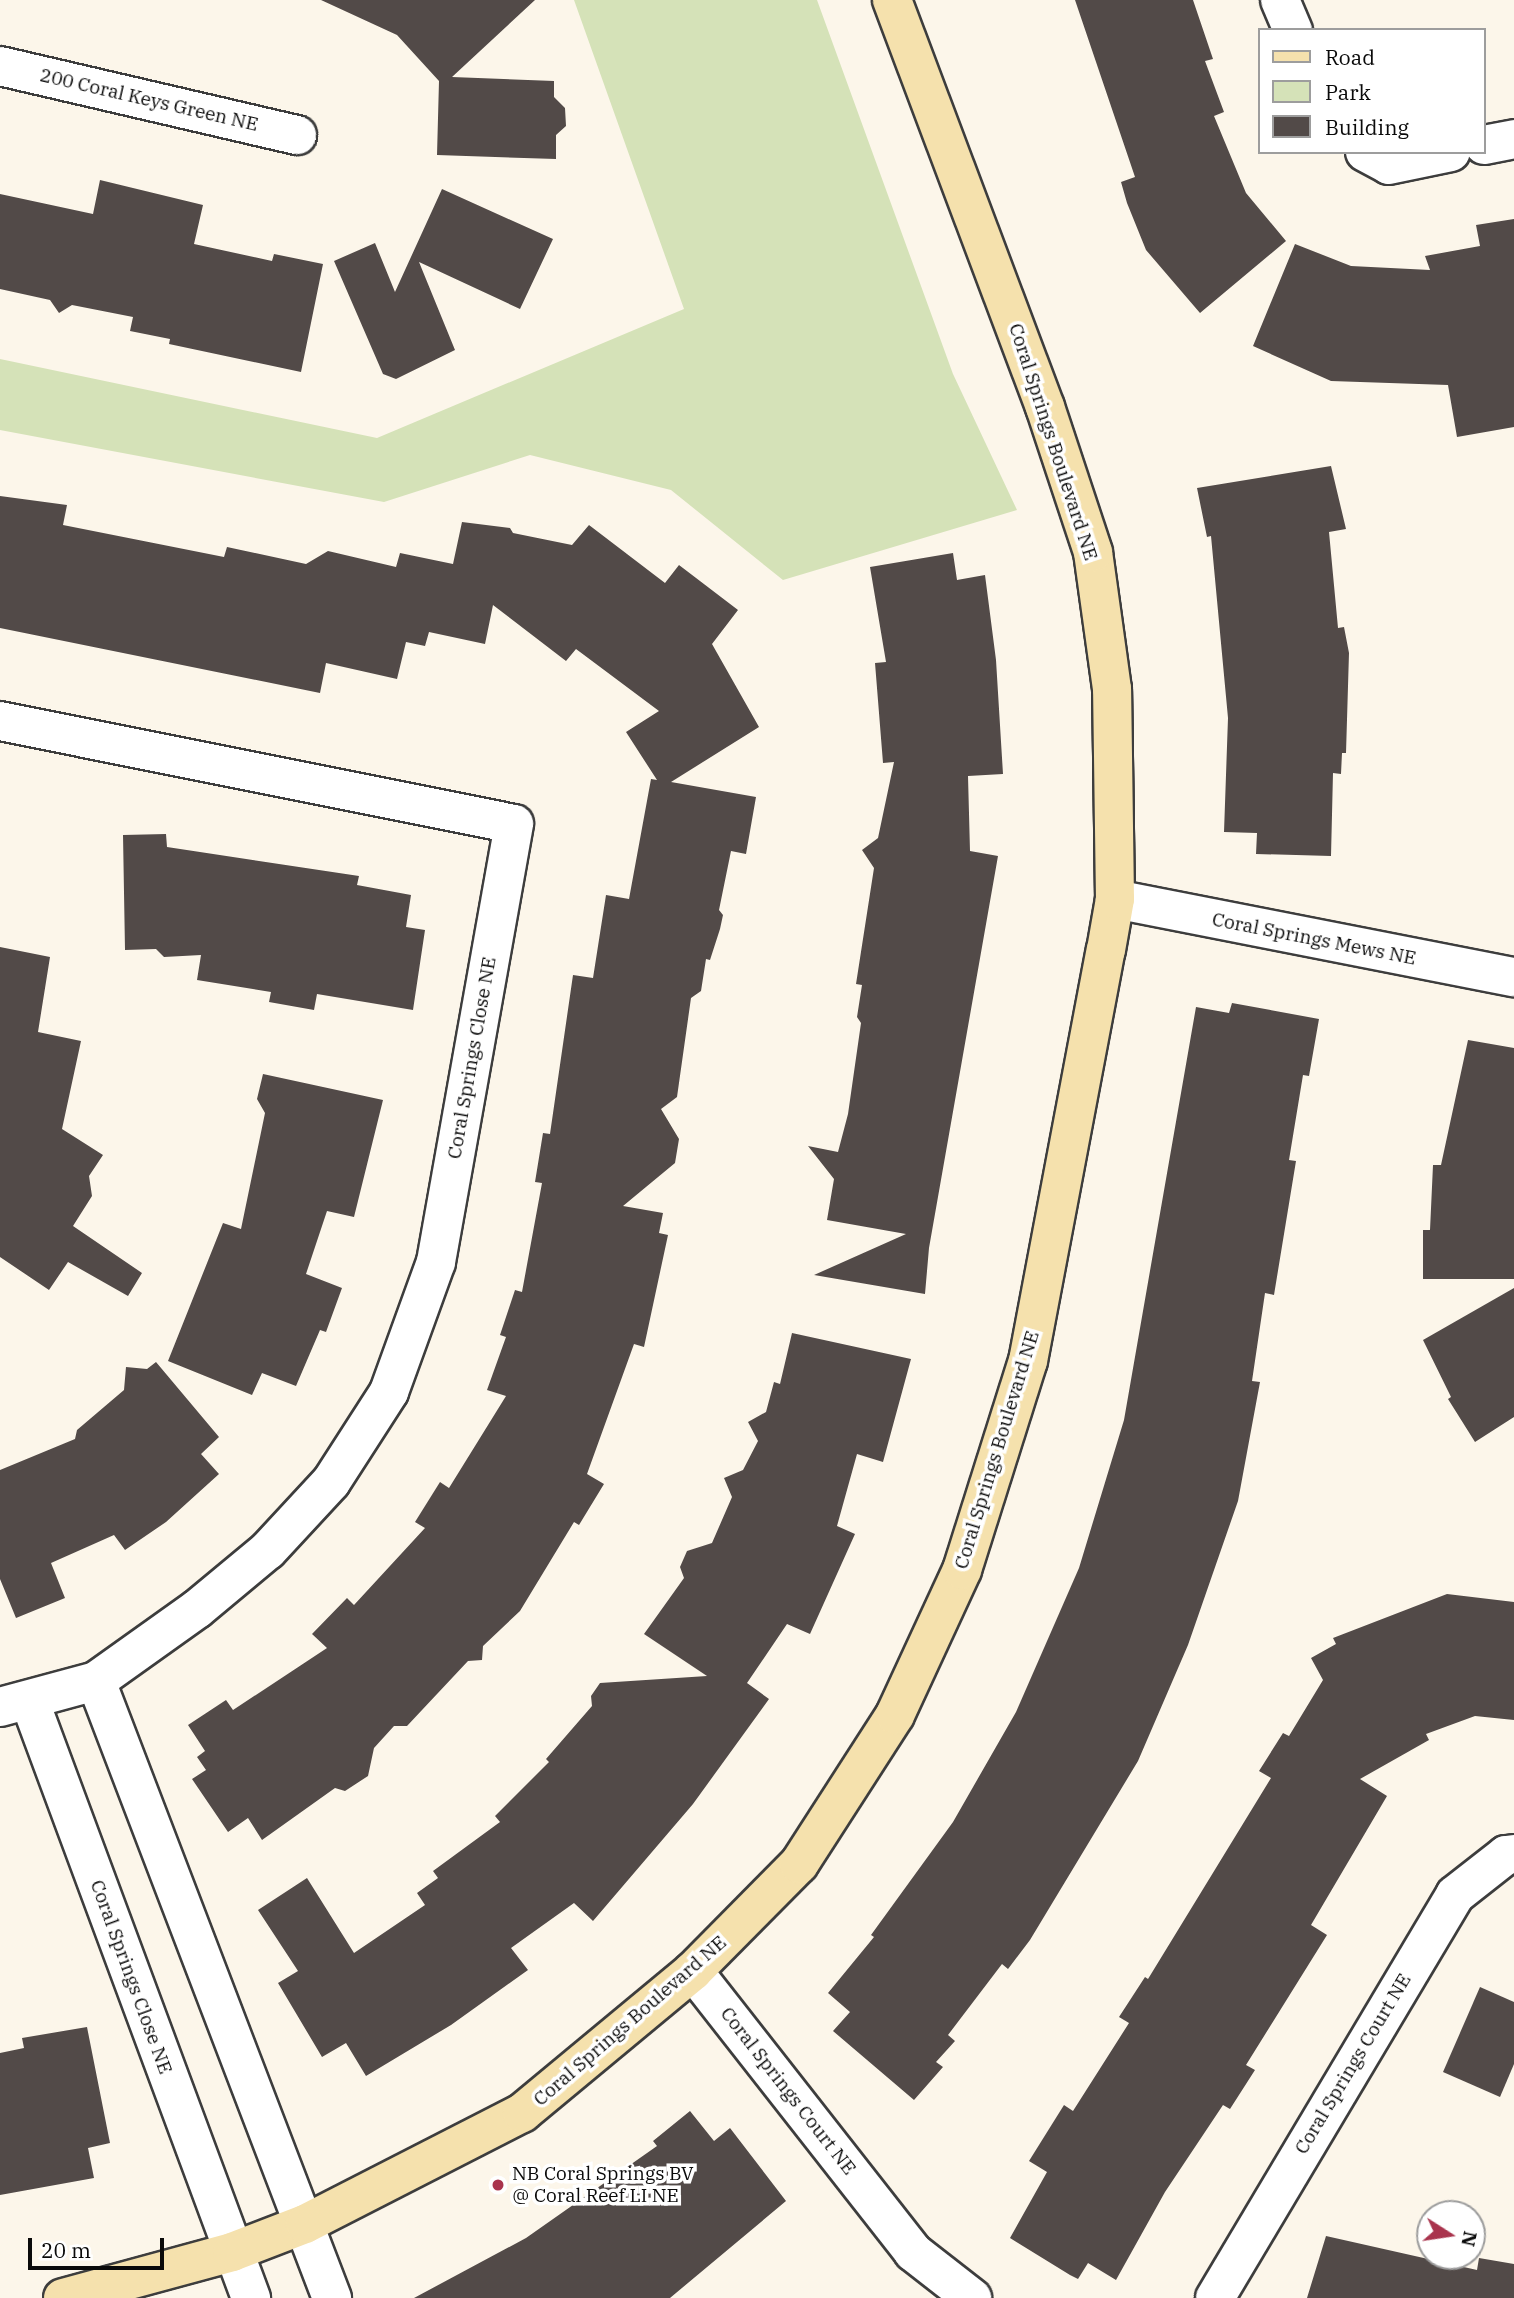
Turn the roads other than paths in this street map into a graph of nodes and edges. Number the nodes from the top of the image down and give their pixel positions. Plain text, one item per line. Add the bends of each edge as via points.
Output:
1 (892, 0) edge
2 (1280, 0) edge
3 (1292, 28) edge
4 (0, 66) edge
5 (297, 135) dead end
6 (1514, 139) edge
7 (1486, 145) edge
8 (1369, 154) edge
9 (1442, 154) edge
10 (0, 721) edge
11 (1115, 899) junction
12 (1514, 977) edge
13 (96, 1681) junction
14 (15, 1704) edge
15 (1514, 1854) edge
16 (693, 1971) junction
17 (304, 2224) junction
18 (232, 2252) junction
19 (63, 2298) edge
20 (251, 2298) edge
21 (332, 2298) edge
22 (972, 2298) edge
23 (1215, 2298) edge

1 - 11 street, Coral Springs Boulevard NE via 1045,407 1093,552 1112,689
2 - 3 street
4 - 5 street, 200 Coral Keys Green NE
6 - 7 street
8 - 9 street via 1390,165
10 - 13 street, Coral Springs Close NE via 514,824 436,1262 388,1392 331,1482 268,1550 197,1609
11 - 12 street, Coral Springs Mews NE
11 - 16 street, Coral Springs Boulevard NE via 1028,1361 962,1570 895,1715 799,1864
13 - 14 street, Coral Springs Close NE
13 - 17 street
14 - 18 street, Coral Springs Close NE
15 - 23 street, Coral Springs Court NE via 1506,1855 1455,1895
16 - 17 street, Coral Springs Boulevard NE via 522,2113
16 - 22 street, Coral Springs Court NE via 913,2252
17 - 18 street, Coral Springs Boulevard NE
17 - 21 street
18 - 19 street, Coral Springs Boulevard NE
18 - 20 street, Coral Springs Close NE

